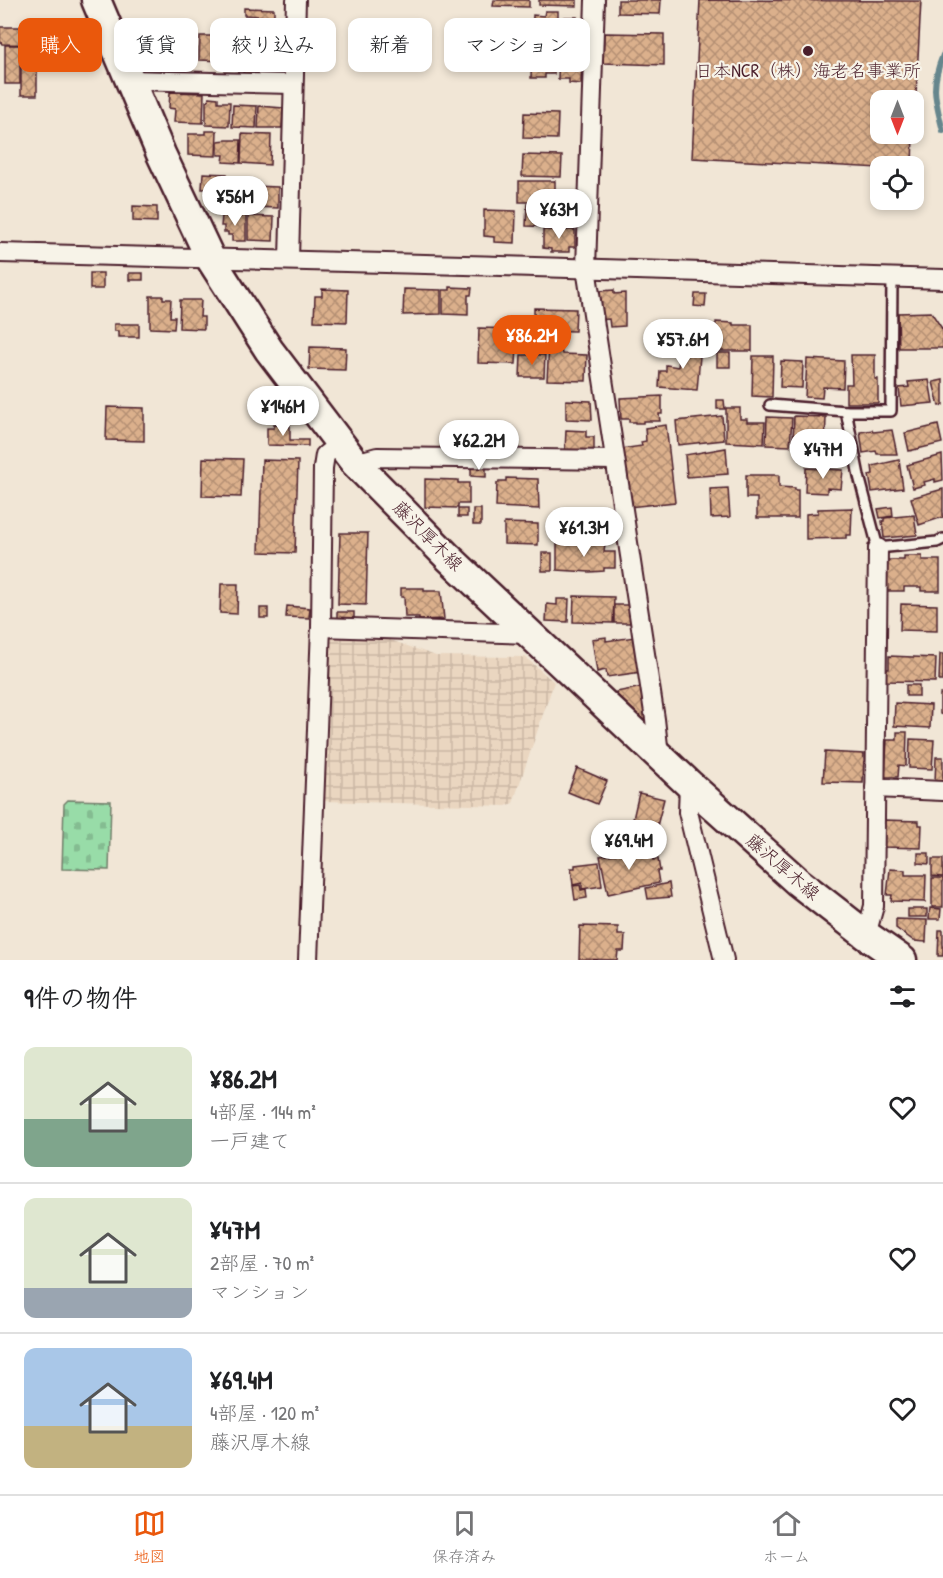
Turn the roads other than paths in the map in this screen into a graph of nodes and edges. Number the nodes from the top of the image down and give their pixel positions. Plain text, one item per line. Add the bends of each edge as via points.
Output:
1 (96, 0) edge
2 (296, 0) edge
3 (595, 0) edge
4 (129, 80) junction
5 (293, 84) junction
6 (0, 253) edge
7 (210, 258) junction
8 (289, 259) junction
9 (586, 268) junction
10 (892, 277) junction
11 (943, 279) edge
12 (770, 405) dead end
13 (846, 411) junction
14 (340, 453) junction
15 (614, 460) junction
16 (943, 539) edge
17 (878, 548) junction
18 (321, 627) junction
19 (529, 634) junction
20 (659, 755) junction
21 (689, 784) junction
22 (875, 788) junction
23 (943, 791) edge
24 (866, 935) junction
25 (308, 960) edge
26 (724, 960) edge
27 (902, 960) edge

1 - 4 main road, 藤沢厚木線
2 - 5 street
3 - 9 street
4 - 5 street
4 - 7 main road, 藤沢厚木線
5 - 8 street
6 - 7 street
7 - 8 street
7 - 14 main road, 藤沢厚木線
8 - 9 street
9 - 10 street
9 - 15 street
10 - 11 street
10 - 13 lane via 891,411
12 - 13 lane
13 - 17 lane
14 - 15 street via 377,457
14 - 18 street via 323,468
14 - 19 main road, 藤沢厚木線
15 - 20 street
16 - 17 lane
17 - 22 street
18 - 19 street
18 - 25 street
19 - 20 main road, 藤沢厚木線
20 - 21 main road, 藤沢厚木線
21 - 24 main road, 藤沢厚木線 via 798,882
21 - 26 street via 688,812
22 - 23 street
22 - 24 street via 874,906
24 - 27 main road, 藤沢厚木線

